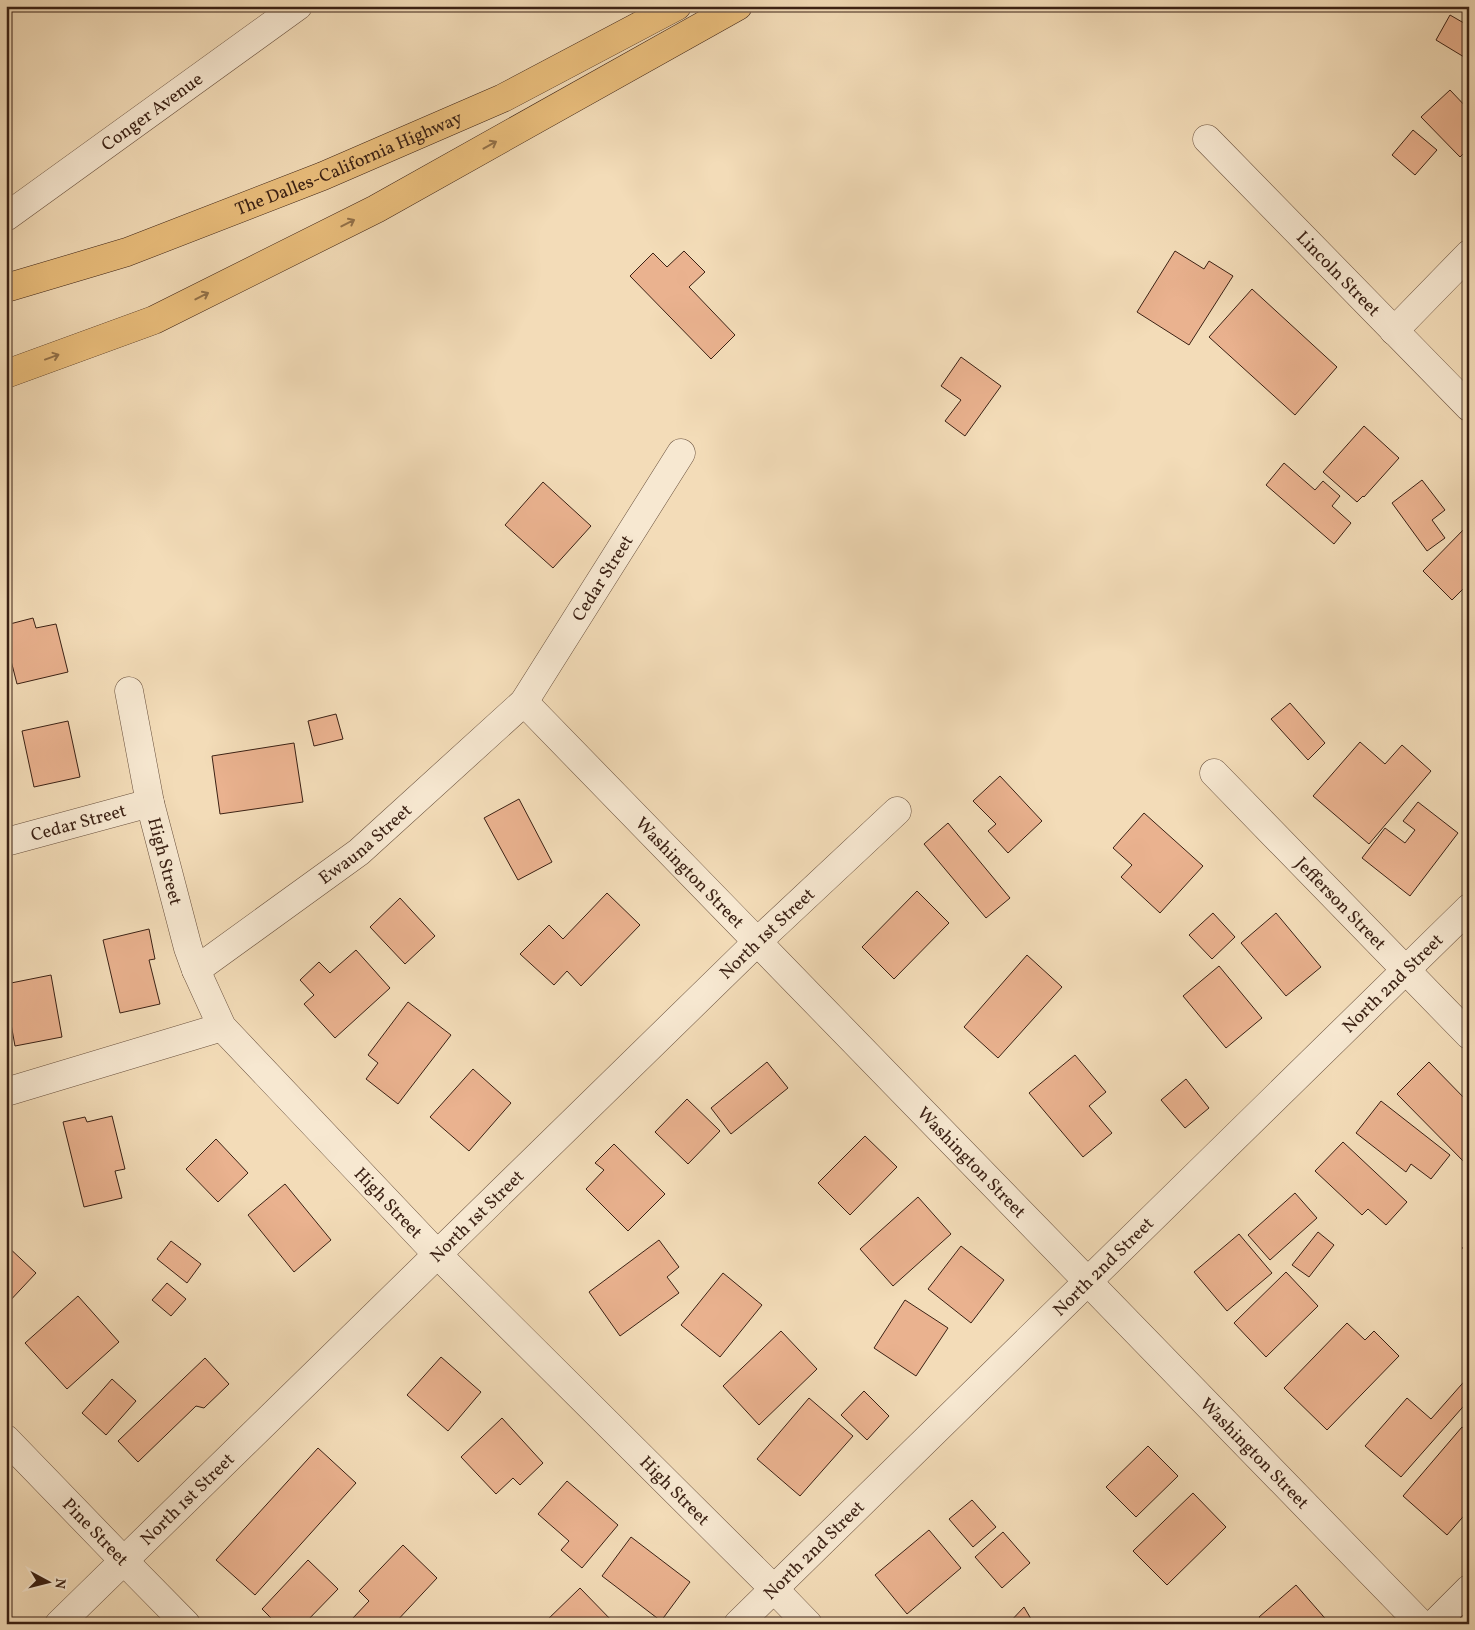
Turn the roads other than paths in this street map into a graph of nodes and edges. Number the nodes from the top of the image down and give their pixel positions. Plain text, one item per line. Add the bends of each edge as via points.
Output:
1 (298, 6) edge
2 (677, 6) edge
3 (738, 6) edge
4 (1207, 138) dead end
5 (6, 218) edge
6 (1469, 254) edge
7 (6, 288) edge
8 (1394, 330) junction
9 (6, 374) edge
10 (1469, 407) edge
11 (681, 453) dead end
12 (130, 691) dead end
13 (524, 702) junction
14 (1214, 773) dead end
15 (150, 804) junction
16 (897, 811) dead end
17 (6, 842) edge
18 (1469, 908) edge
19 (758, 942) junction
20 (196, 970) junction
21 (1405, 970) junction
22 (222, 1027) junction
23 (1469, 1035) edge
24 (6, 1092) edge
25 (438, 1254) junction
26 (1088, 1281) junction
27 (6, 1439) edge
28 (124, 1561) junction
29 (774, 1589) junction
30 (1469, 1589) edge
31 (59, 1624) edge
32 (186, 1624) edge
33 (738, 1624) edge
34 (808, 1624) edge
35 (1421, 1624) edge
36 (1434, 1624) edge

1 - 5 street, Conger Avenue
2 - 7 highway, The Dalles-California Highway via 503,98 323,176 127,252
9 -> 3 highway via 154,320 340,227
4 - 8 street, Lincoln Street
6 - 8 street
8 - 10 street, Lincoln Street
11 - 13 street, Cedar Street
12 - 15 street, High Street
13 - 19 street, Washington Street
13 - 20 street, Ewauna Street via 359,852
14 - 21 street, Jefferson Street
15 - 17 street, Cedar Street
15 - 20 street, High Street
16 - 19 street, North 1st Street
18 - 21 street, North 2nd Street
19 - 25 street, North 1st Street
19 - 26 street, Washington Street
20 - 22 street, High Street
21 - 23 street, Jefferson Street
21 - 26 street, North 2nd Street
22 - 24 street
22 - 25 street, High Street
25 - 28 street, North 1st Street
25 - 29 street, High Street
26 - 29 street, North 2nd Street
26 - 35 street, Washington Street
27 - 28 street, Pine Street
28 - 31 street, North 1st Street
28 - 32 street, Pine Street
29 - 33 street, North 2nd Street
29 - 34 street, High Street
30 - 36 street

